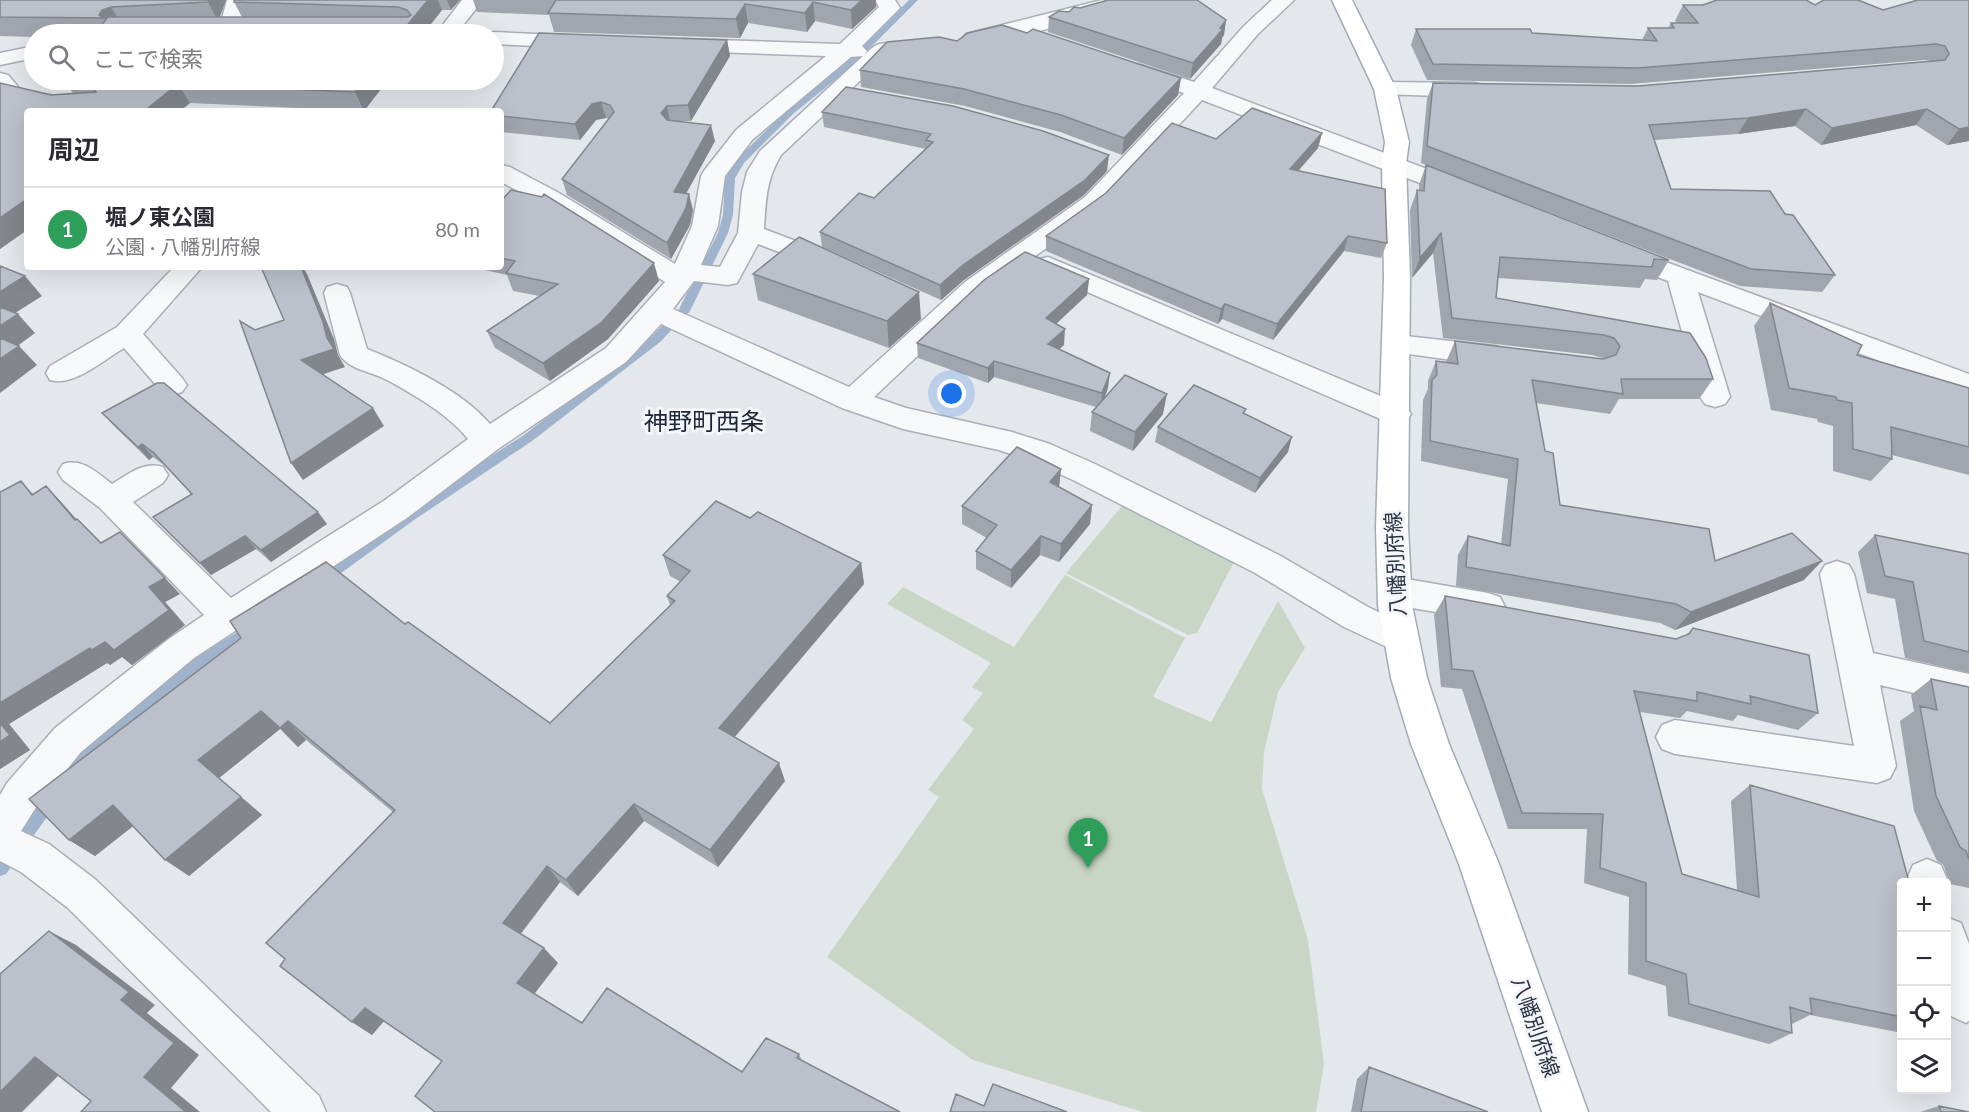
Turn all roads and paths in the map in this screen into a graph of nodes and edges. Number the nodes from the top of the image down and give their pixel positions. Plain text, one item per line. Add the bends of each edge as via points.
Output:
1 (237, 0) edge
2 (473, 0) edge
3 (885, 0) edge
4 (1125, 0) edge
5 (1284, 0) edge
6 (1342, 0) edge
7 (239, 24) edge
8 (454, 24) edge
9 (1013, 30) junction
10 (504, 39) edge
11 (1046, 41) edge
12 (601, 42) edge
13 (950, 43) edge
14 (660, 44) edge
15 (845, 51) junction
16 (24, 54) edge
17 (0, 59) edge
18 (1121, 66) edge
19 (0, 80) edge
20 (1385, 89) junction
21 (1197, 90) junction
22 (1490, 90) edge
23 (838, 92) junction
24 (862, 97) edge
25 (81, 108) edge
26 (1394, 163) junction
27 (504, 173) edge
28 (1489, 201) edge
29 (751, 233) junction
30 (1595, 244) edge
31 (1022, 254) junction
32 (186, 270) edge
33 (847, 271) edge
34 (683, 275) junction
35 (1680, 276) junction
36 (337, 292) dead end
37 (656, 312) junction
38 (127, 334) junction
39 (1397, 344) junction
40 (1523, 359) edge
41 (60, 373) dead end
42 (172, 385) dead end
43 (1969, 385) edge
44 (1715, 397) edge
45 (852, 401) junction
46 (1396, 414) junction
47 (487, 441) junction
48 (74, 471) dead end
49 (152, 475) dead end
50 (111, 500) junction
51 (1837, 574) dead end
52 (1395, 591) junction
53 (1524, 613) edge
54 (228, 617) junction
55 (1402, 639) junction
56 (1858, 665) junction
57 (1969, 690) edge
58 (1675, 738) dead end
59 (0, 829) edge
60 (0, 841) edge
61 (1951, 940) edge
62 (1969, 943) edge
63 (1951, 952) edge
64 (1966, 1001) dead end
65 (303, 1112) edge
66 (1564, 1112) edge

1 - 7 street
2 - 8 street
3 - 15 street via 890,8
4 - 9 street
5 - 21 street
6 - 20 main road, 八幡別府線
9 - 11 street
9 - 13 street
10 - 12 street
14 - 15 street
15 - 23 street via 895,49
15 - 34 street via 733,134 713,176 705,226
16 - 17 street
18 - 21 street
19 - 25 street via 13,94
20 - 22 street
20 - 26 main road, 八幡別府線 via 1397,142
21 - 26 street
21 - 31 street via 1166,127 1116,164 1094,202
23 - 24 street
23 - 29 street via 772,151 759,172
26 - 28 street
26 - 39 main road, 八幡別府線
27 - 34 street via 557,189
29 - 33 street
29 - 34 street via 728,277
30 - 35 street
31 - 45 street via 934,310
31 - 46 street
32 - 38 street
34 - 37 street
35 - 43 street
35 - 44 street
36 - 47 street via 354,355 398,373 468,418
37 - 45 street
37 - 47 street via 616,355
38 - 41 street
38 - 42 street
39 - 40 street
39 - 46 main road, 八幡別府線
45 - 55 street via 903,418 1001,440 1084,471 1267,564 1356,617
46 - 52 main road, 八幡別府線 via 1392,527
47 - 54 street via 396,509
48 - 50 street
49 - 50 street
50 - 54 street
51 - 56 street
52 - 53 street
52 - 55 main road, 八幡別府線
54 - 59 street via 182,648 68,740 21,796
55 - 66 main road, 八幡別府線 via 1409,678 1430,744 1479,864
56 - 57 street
56 - 58 street via 1877,766
60 - 65 street via 35,858 82,894
61 - 62 street
63 - 64 street

